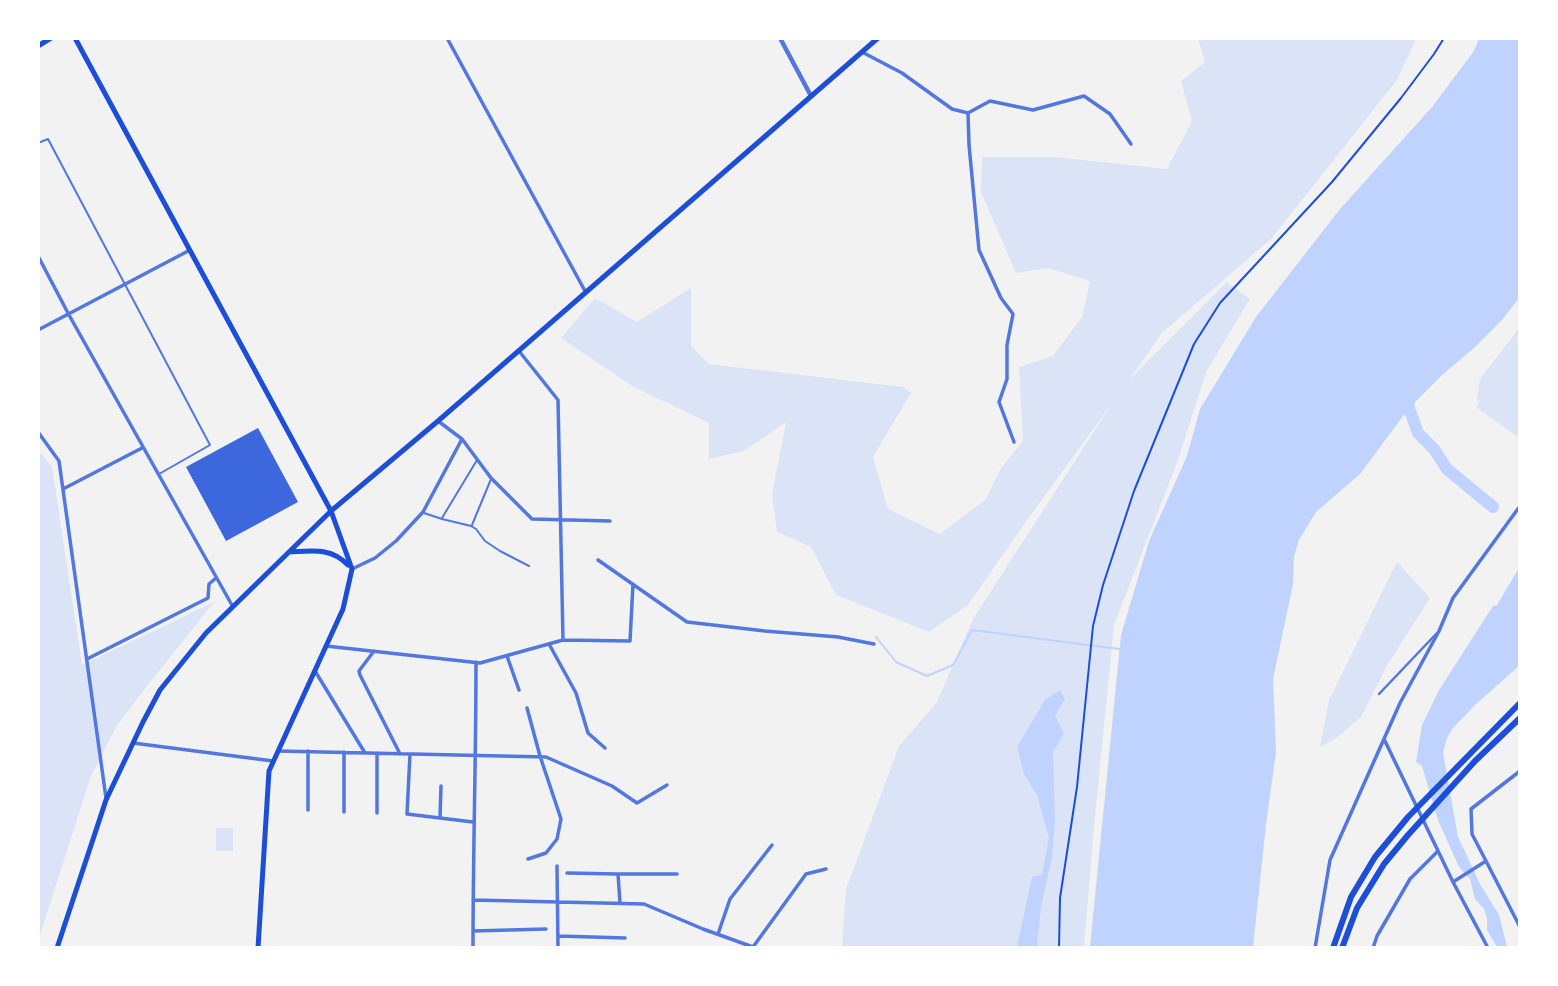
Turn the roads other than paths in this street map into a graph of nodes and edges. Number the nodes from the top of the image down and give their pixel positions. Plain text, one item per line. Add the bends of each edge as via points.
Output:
1 (51, 38) edge
2 (75, 38) edge
3 (447, 38) edge
4 (780, 38) edge
5 (878, 38) edge
6 (38, 46) edge
7 (862, 52) junction
8 (811, 96) junction
9 (968, 113) junction
10 (38, 143) edge
11 (1130, 144) dead end
12 (190, 250) junction
13 (38, 256) edge
14 (125, 284) junction
15 (585, 291) junction
16 (69, 315) junction
17 (38, 330) edge
18 (518, 349) junction
19 (438, 421) junction
20 (38, 432) edge
21 (462, 439) junction
22 (1014, 442) dead end
23 (143, 447) junction
24 (478, 459) junction
25 (158, 474) junction
26 (491, 478) junction
27 (63, 489) junction
28 (1520, 506) edge
29 (331, 511) junction
30 (423, 512) junction
31 (442, 519) junction
32 (560, 520) junction
33 (610, 521) dead end
34 (471, 526) junction
35 (289, 552) junction
36 (598, 560) dead end
37 (529, 566) dead end
38 (352, 569) junction
39 (216, 577) junction
40 (632, 584) junction
41 (233, 607) junction
42 (1439, 631) junction
43 (563, 640) junction
44 (549, 644) junction
45 (874, 644) dead end
46 (326, 646) junction
47 (374, 651) junction
48 (507, 656) junction
49 (87, 659) junction
50 (476, 662) junction
51 (314, 671) junction
52 (519, 690) dead end
53 (1379, 694) dead end
54 (1520, 703) edge
55 (527, 708) dead end
56 (1520, 718) edge
57 (1384, 739) junction
58 (133, 743) junction
59 (605, 748) dead end
60 (278, 751) junction
61 (308, 751) junction
62 (344, 752) junction
63 (365, 753) junction
64 (377, 753) junction
65 (400, 754) junction
66 (410, 754) junction
67 (476, 755) junction
68 (540, 757) junction
69 (274, 761) junction
70 (1520, 771) edge
71 (667, 785) dead end
72 (440, 786) dead end
73 (106, 800) junction
74 (308, 810) dead end
75 (344, 812) dead end
76 (377, 813) dead end
77 (440, 818) junction
78 (473, 821) junction
79 (772, 845) dead end
80 (1438, 851) junction
81 (528, 859) dead end
82 (1485, 861) junction
83 (557, 866) dead end
84 (826, 869) dead end
85 (567, 873) dead end
86 (618, 874) junction
87 (677, 874) dead end
88 (1453, 882) junction
89 (473, 900) junction
90 (558, 902) junction
91 (620, 903) junction
92 (1520, 927) edge
93 (546, 929) dead end
94 (473, 931) junction
95 (718, 934) junction
96 (558, 936) junction
97 (625, 938) dead end
98 (57, 947) edge
99 (258, 947) edge
100 (473, 947) edge
101 (558, 947) edge
102 (1315, 947) edge
103 (1333, 947) edge
104 (1342, 947) edge
105 (1373, 947) edge
106 (1488, 947) edge

1 - 6 main road
2 - 12 main road
3 - 15 street
4 - 8 street
5 - 7 main road
7 - 8 main road
7 - 9 street via 952,108
8 - 15 main road
9 - 11 street via 990,101 1033,110 1084,96 1110,114
9 - 22 street via 979,250 1013,314 1007,379 999,402
10 - 14 lane via 48,139
12 - 14 street
12 - 29 main road
13 - 16 street
14 - 16 street
14 - 25 lane via 210,445
15 - 18 main road
16 - 17 street
16 - 23 street
18 - 19 main road
18 - 32 street via 558,400
19 - 21 street
19 - 29 main road
20 - 27 street via 60,461
21 - 24 street
21 - 30 street
23 - 25 street
23 - 27 street
24 - 26 street
24 - 31 lane
25 - 39 street
26 - 32 street via 532,519
26 - 34 lane
27 - 49 street
28 - 42 street via 1453,598
29 - 35 main road
29 - 38 main road
30 - 31 lane
30 - 38 street via 386,550
31 - 34 lane
32 - 33 street
32 - 43 street
34 - 37 lane via 485,541
35 - 38 main road via 320,550 341,557
35 - 41 main road
36 - 40 street
38 - 46 main road via 343,609
39 - 41 street
39 - 49 street via 209,584 208,598
40 - 43 street via 630,642
40 - 45 street via 687,622
41 - 58 main road via 160,690
42 - 53 street
42 - 57 street
43 - 44 street
44 - 48 street
44 - 59 street via 576,694 588,733
46 - 47 street
46 - 51 main road
47 - 50 street
47 - 65 street via 360,675
48 - 50 street
48 - 52 street
49 - 73 street
50 - 67 street
51 - 60 main road
51 - 63 street
54 - 103 highway via 1467,754 1375,857 1351,897
55 - 68 street
56 - 104 highway via 1475,761 1384,864 1357,908
57 - 80 street
57 - 102 street via 1330,860
58 - 69 street
58 - 73 main road
60 - 61 street
60 - 69 main road
61 - 62 street
61 - 74 street
62 - 63 street
62 - 75 street
63 - 64 street
64 - 65 street
64 - 76 street
65 - 66 street
66 - 67 street
66 - 77 street via 407,814
67 - 68 street
67 - 78 street
68 - 71 street via 611,786 637,803
68 - 81 street via 561,819 557,839 546,853
69 - 99 main road
70 - 82 street via 1471,809 1472,834
72 - 77 street
73 - 98 main road
77 - 78 street
78 - 89 street
79 - 95 street via 730,899
80 - 88 street
80 - 105 street via 1410,879
82 - 88 street
82 - 92 street
83 - 90 street
84 - 95 street via 806,874 753,947
85 - 86 street
86 - 87 street
86 - 91 street
88 - 106 street
89 - 90 street
89 - 94 street
90 - 91 street
90 - 96 street
91 - 95 street via 644,904
93 - 94 street
94 - 100 street
96 - 97 street
96 - 101 street

